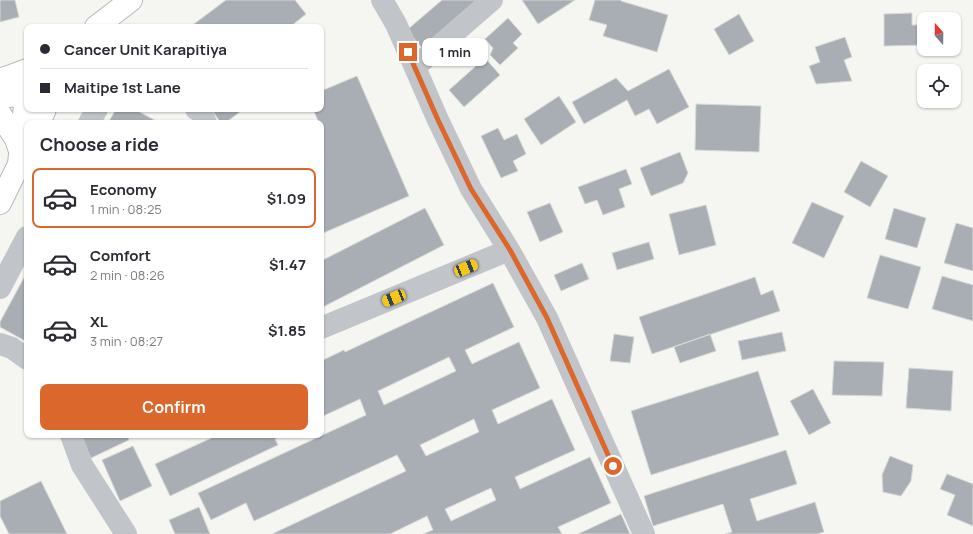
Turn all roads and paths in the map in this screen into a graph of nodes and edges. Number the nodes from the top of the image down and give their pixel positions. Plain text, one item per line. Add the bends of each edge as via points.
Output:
1 (382, 0) edge
2 (492, 0) edge
3 (129, 1) edge
4 (100, 24) edge
5 (415, 67) junction
6 (24, 71) edge
7 (0, 80) edge
8 (24, 90) edge
9 (0, 97) edge
10 (0, 114) edge
11 (24, 122) edge
12 (22, 154) edge
13 (0, 202) edge
14 (24, 243) edge
15 (510, 250) junction
16 (0, 288) edge
17 (324, 327) edge
18 (0, 344) edge
19 (24, 357) edge
20 (72, 438) edge
21 (126, 534) edge
22 (644, 534) edge

1 - 5 street
2 - 5 street
3 - 4 main road
5 - 15 street via 471,189
6 - 7 main road
8 - 9 main road via 17,95
10 - 12 main road
11 - 12 main road
12 - 13 main road
14 - 16 street
15 - 17 street
15 - 22 street via 547,318
18 - 19 street via 12,348
20 - 21 street via 82,465

